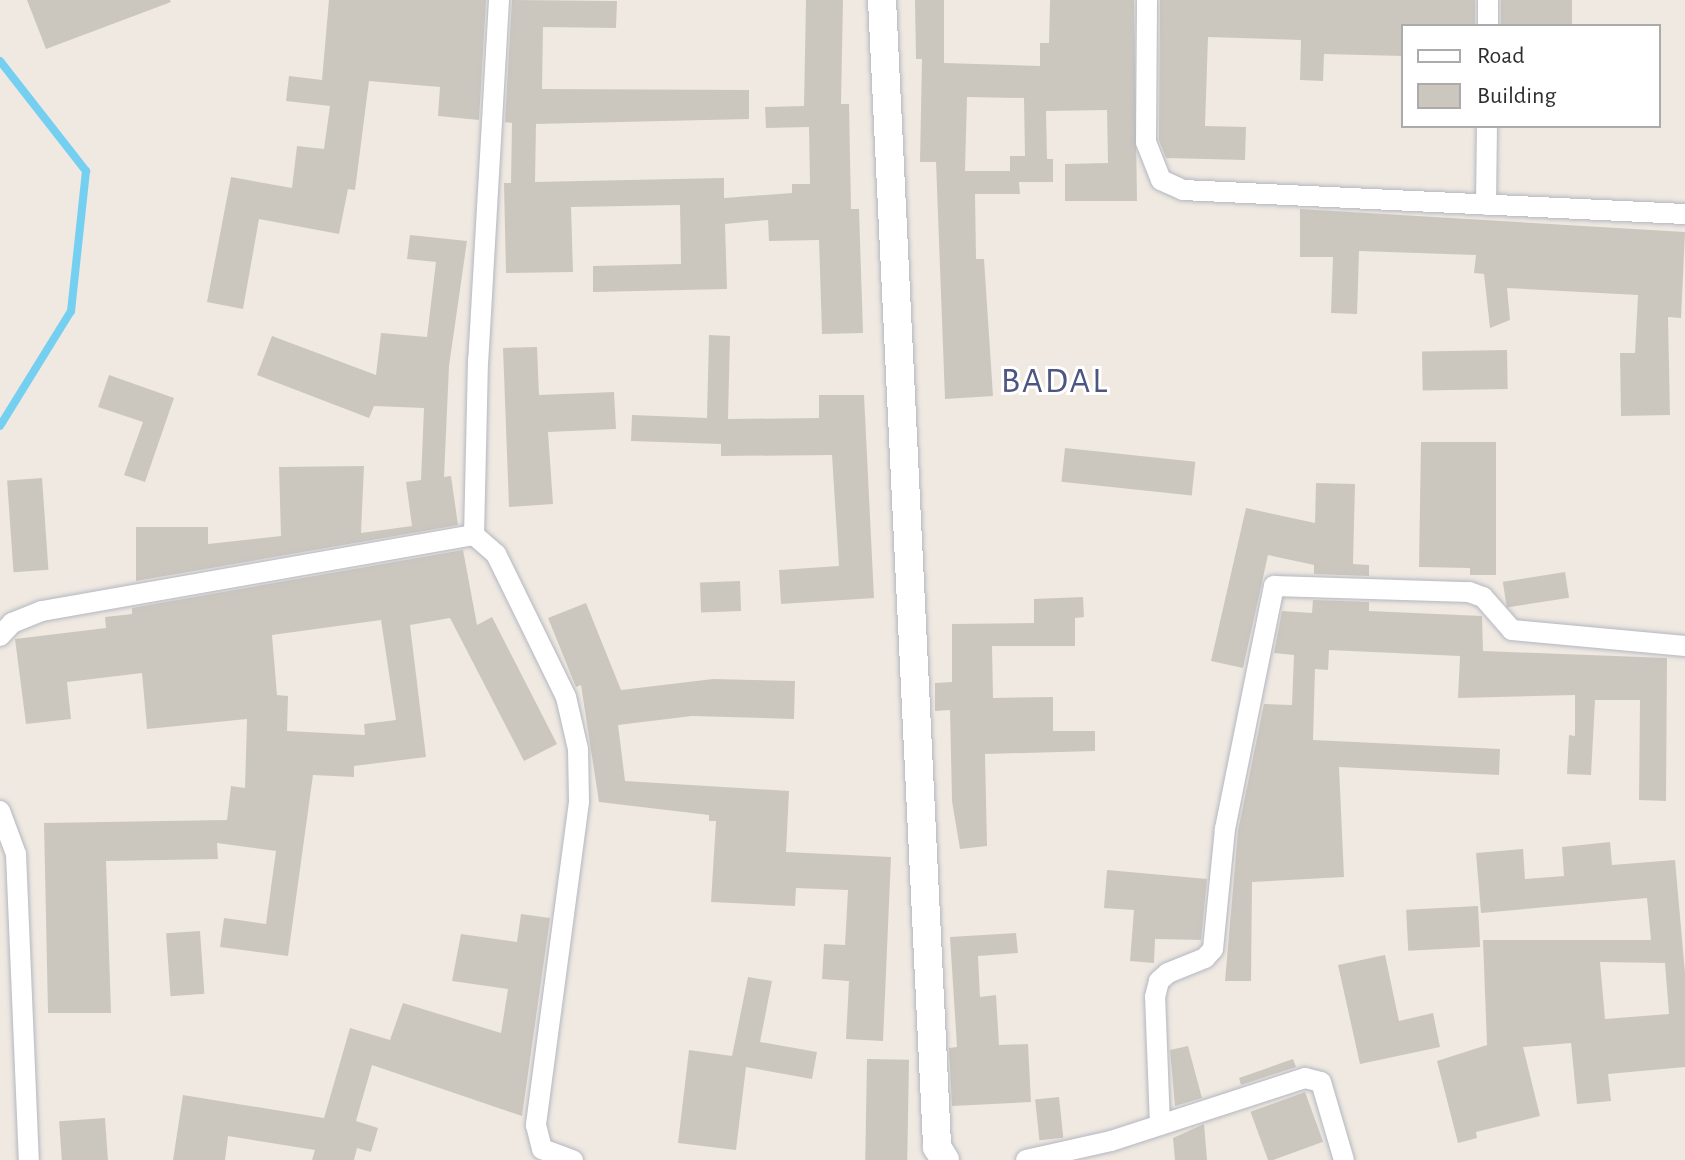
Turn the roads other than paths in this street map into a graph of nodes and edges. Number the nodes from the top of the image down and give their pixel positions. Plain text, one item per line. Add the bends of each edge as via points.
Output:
1 (499, 0) edge
2 (882, 0) edge
3 (1147, 0) edge
4 (1488, 0) edge
5 (1488, 24) edge
6 (1487, 128) edge
7 (1486, 205) junction
8 (1685, 214) edge
9 (474, 535) junction
10 (0, 636) edge
11 (1685, 646) edge
12 (0, 811) edge
13 (1160, 1125) junction
14 (29, 1160) edge
15 (573, 1160) edge
16 (945, 1160) edge
17 (1026, 1160) edge
18 (1344, 1160) edge

1 - 9 street via 478,360
2 - 16 street via 937,1147
3 - 7 street via 1146,142 1161,180 1183,190
4 - 5 street
6 - 7 street
7 - 8 street
9 - 10 street via 42,611 12,623
9 - 15 street via 496,554 559,683 578,749 579,802 536,1125 542,1149
11 - 13 street via 1512,630 1483,597 1469,592 1274,586 1225,829 1213,949 1205,958 1168,973 1159,981 1155,997
12 - 14 street via 16,854
13 - 17 street
13 - 18 street via 1312,1078 1321,1082

